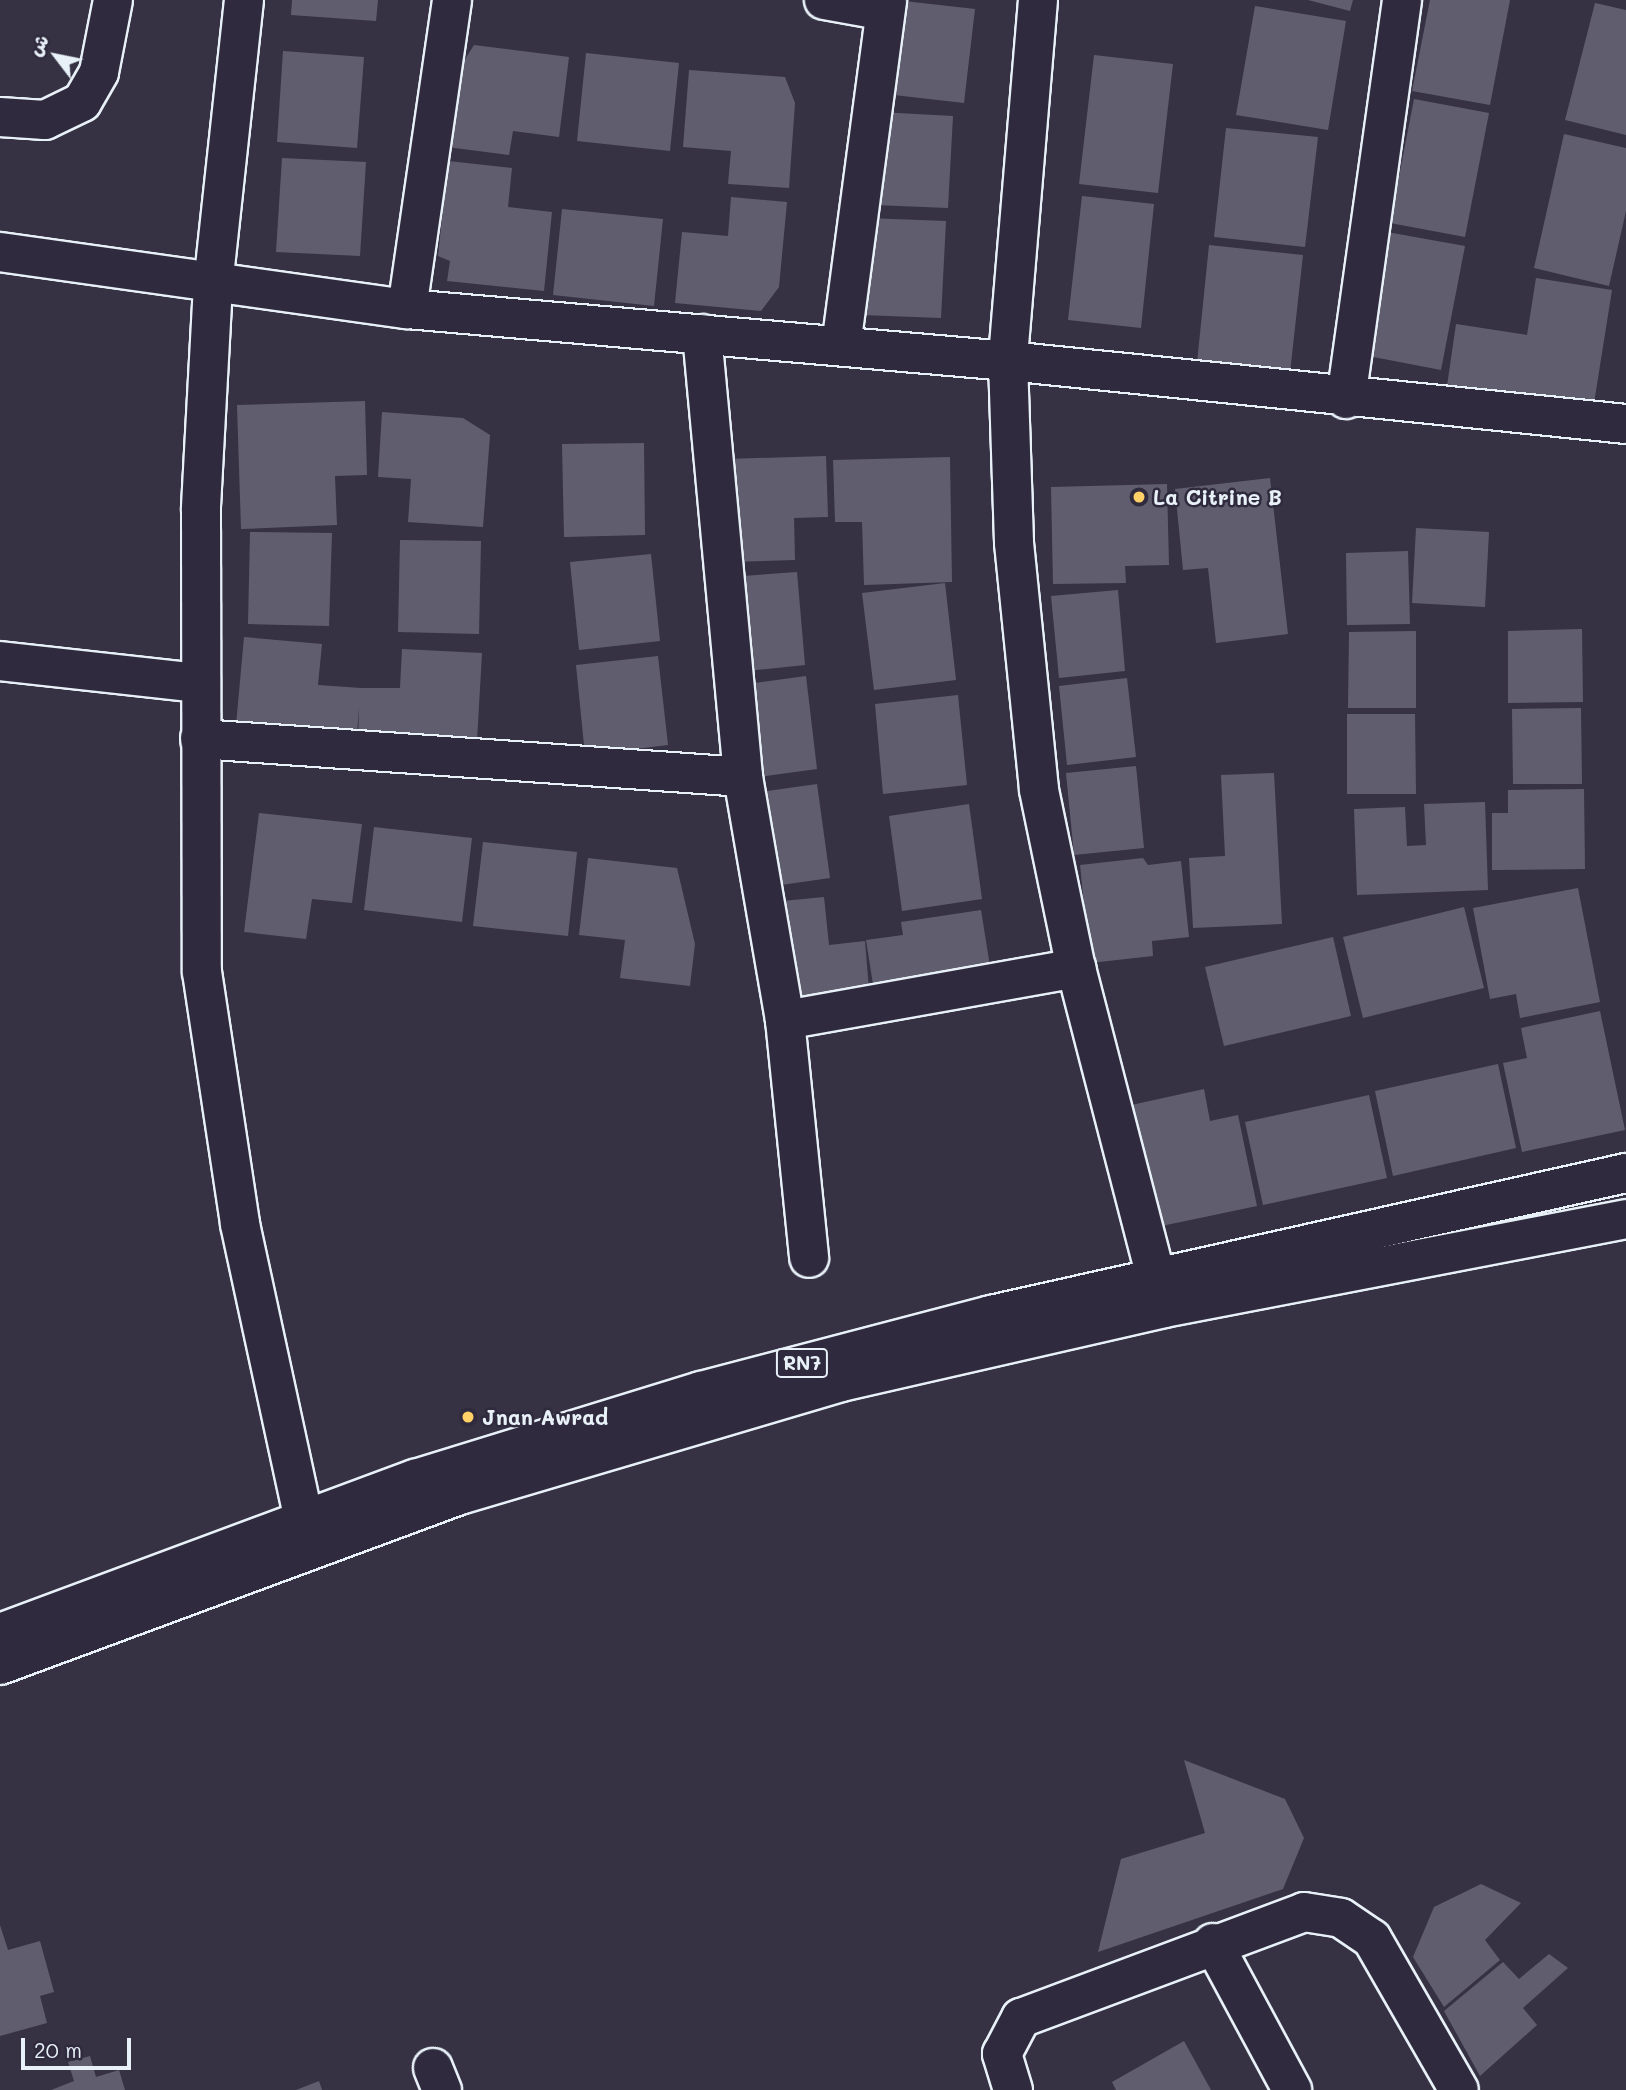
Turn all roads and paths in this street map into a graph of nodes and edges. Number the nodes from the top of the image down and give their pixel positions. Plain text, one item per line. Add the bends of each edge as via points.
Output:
1 (113, 0) edge
2 (244, 0) edge
3 (452, 0) edge
4 (824, 0) edge
5 (1038, 0) edge
6 (1402, 0) edge
7 (886, 6) edge
8 (0, 117) edge
9 (0, 253) edge
10 (214, 285) junction
11 (407, 309) junction
12 (702, 334) junction
13 (841, 346) junction
14 (1008, 361) junction
15 (1346, 399) junction
16 (1626, 424) edge
17 (0, 662) edge
18 (199, 683) junction
19 (200, 739) junction
20 (743, 777) junction
21 (1076, 968) junction
22 (785, 1020) junction
23 (1626, 1173) edge
24 (1626, 1219) edge
25 (809, 1258) dead end
26 (1157, 1280) junction
27 (307, 1533) junction
28 (0, 1633) edge
29 (0, 1665) edge
30 (1213, 1943) junction
31 (1013, 2090) edge
32 (1292, 2090) edge
33 (1459, 2090) edge

1 - 8 street via 99,72 82,102 45,120
2 - 10 street
3 - 11 street
4 - 7 street
5 - 14 street
6 - 15 street
7 - 13 street
9 - 10 street
10 - 11 street
10 - 18 street
11 - 12 street
12 - 13 street
12 - 20 street
13 - 14 street
14 - 15 street
14 - 21 street via 1014,544 1040,790
15 - 16 street
17 - 18 street
18 - 19 street
19 - 20 street
19 - 27 street via 202,972 240,1224
20 - 22 street
21 - 22 street
21 - 26 street
22 - 25 street
23 - 26 street, RN7
24 - 27 street, RN7 via 1177,1306 841,1382
26 - 27 street, RN7 via 978,1319 701,1391
27 - 28 street, RN7
27 - 29 street, RN7
30 - 31 street via 1021,2018 1002,2054
30 - 32 street
30 - 33 street via 1304,1912 1357,1927 1382,1955

